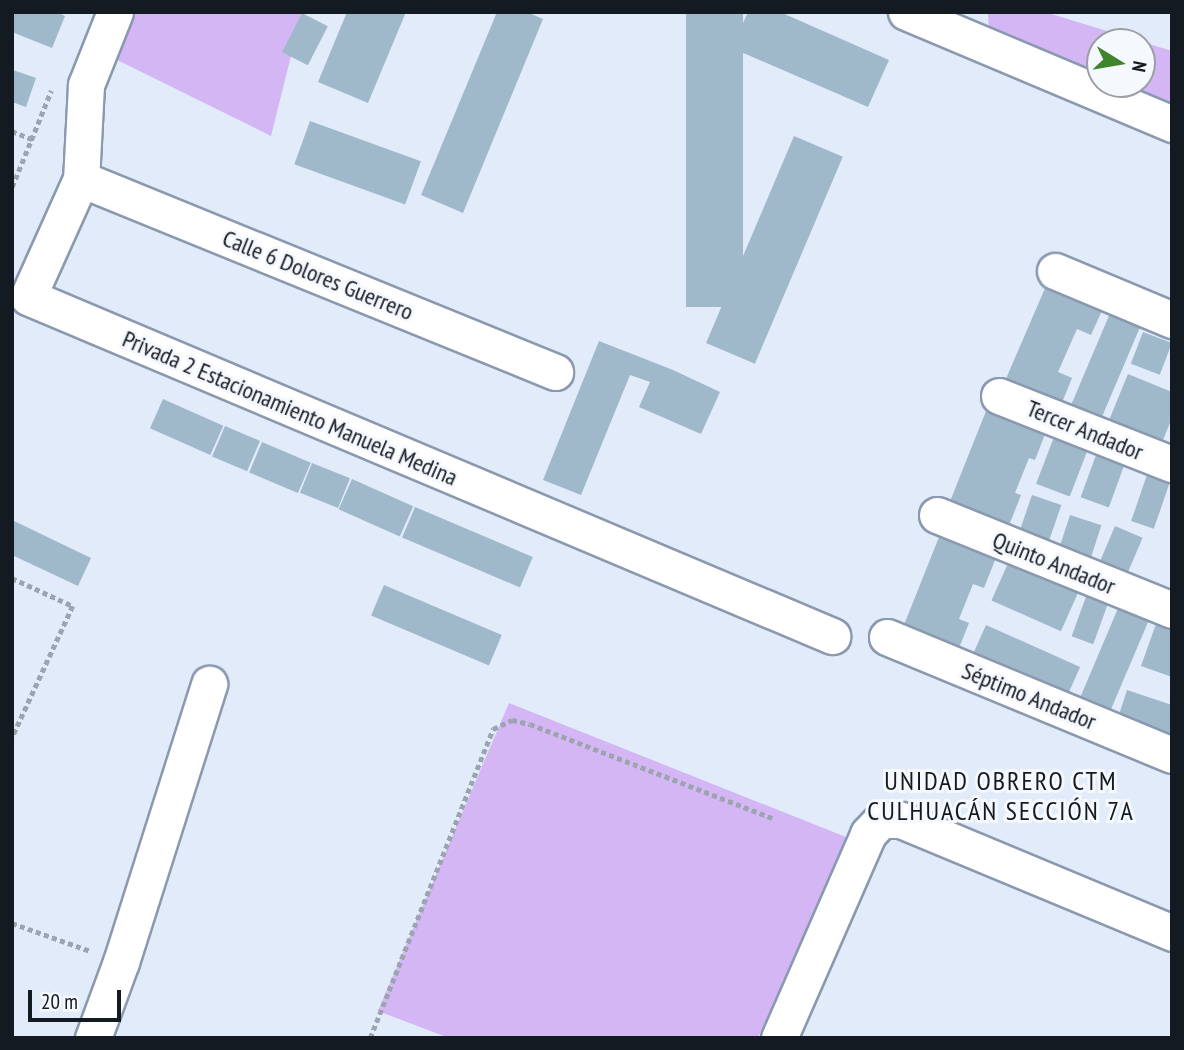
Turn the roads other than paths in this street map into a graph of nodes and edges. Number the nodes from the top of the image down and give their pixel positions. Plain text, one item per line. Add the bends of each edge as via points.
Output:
1 (115, 12) edge
2 (906, 12) edge
3 (1172, 124) edge
4 (81, 179) junction
5 (1055, 271) dead end
6 (1172, 320) edge
7 (555, 372) dead end
8 (999, 396) dead end
9 (1172, 464) edge
10 (937, 515) dead end
11 (1172, 610) edge
12 (832, 636) dead end
13 (887, 637) dead end
14 (209, 684) dead end
15 (1172, 755) edge
16 (1172, 933) edge
17 (93, 1038) edge
18 (779, 1038) edge

1 - 4 street, Privada 2 Estacionamiento Manuela Medina via 86,85
2 - 3 street
4 - 7 street, Calle 6 Dolores Guerrero
4 - 12 street, Privada 2 Estacionamiento Manuela Medina via 28,297
5 - 6 street
8 - 9 street, Tercer Andador
10 - 11 street, Quinto Andador
13 - 15 street, Séptimo Andador
14 - 17 street
16 - 18 street via 901,820 881,820 868,834

